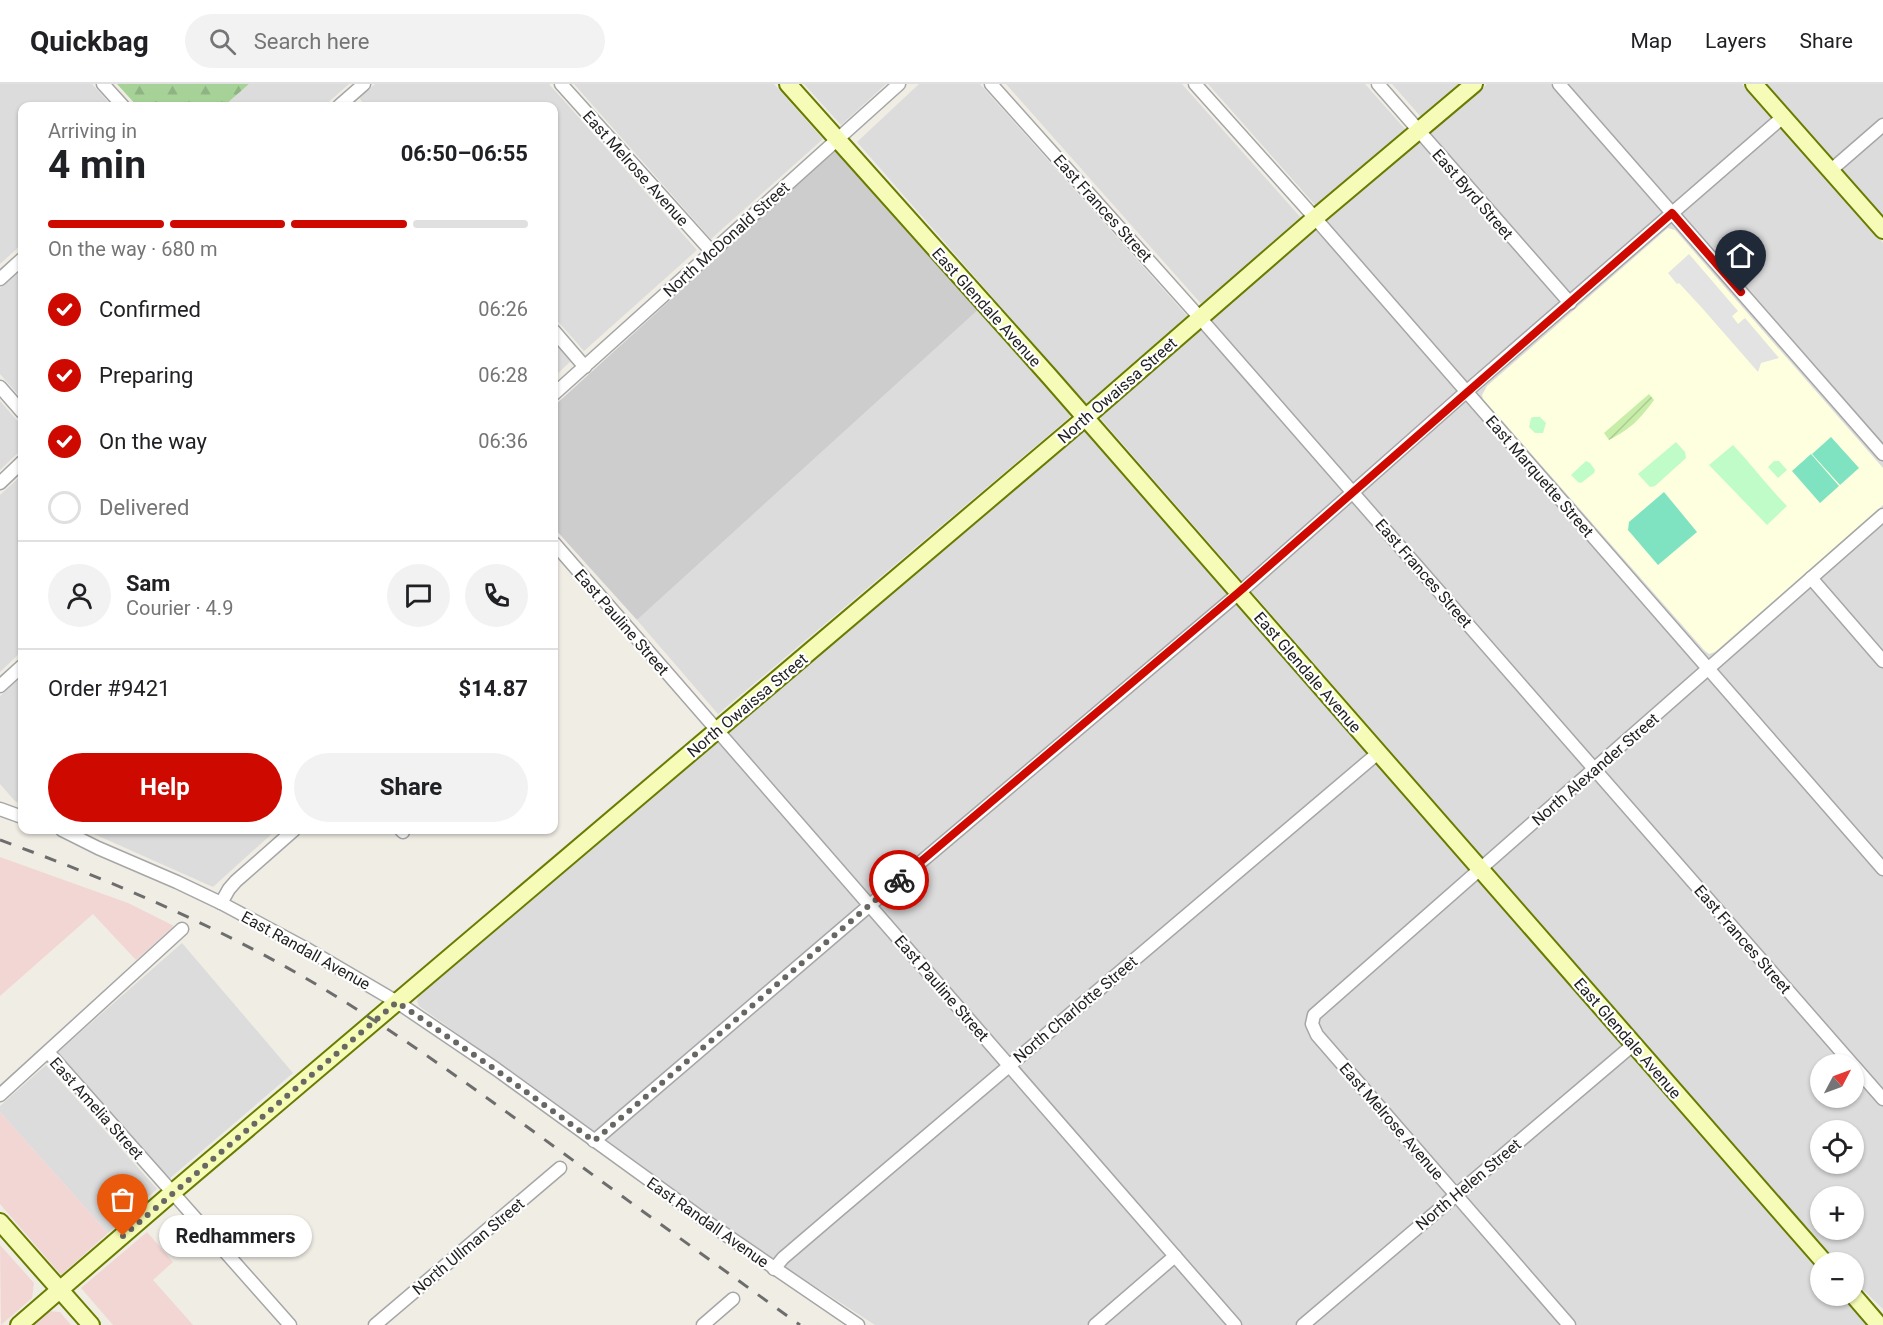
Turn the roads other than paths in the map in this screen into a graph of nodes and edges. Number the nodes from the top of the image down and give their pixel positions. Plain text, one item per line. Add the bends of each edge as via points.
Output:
1 (103, 84) edge
2 (364, 84) edge
3 (561, 84) edge
4 (788, 84) edge
5 (899, 84) edge
6 (991, 84) edge
7 (1195, 84) edge
8 (1378, 84) edge
9 (1474, 84) edge
10 (1559, 84) edge
11 (1754, 84) edge
12 (119, 102) edge
13 (349, 102) edge
14 (1784, 116) junction
15 (1883, 125) edge
16 (1419, 131) junction
17 (837, 140) junction
18 (1830, 171) junction
19 (1672, 213) junction
20 (1315, 218) junction
21 (1883, 230) edge
22 (712, 252) junction
23 (18, 263) edge
24 (0, 279) edge
25 (1570, 303) junction
26 (1201, 319) junction
27 (558, 337) edge
28 (585, 367) junction
29 (0, 387) edge
30 (558, 391) edge
31 (1466, 392) junction
32 (18, 407) edge
33 (1085, 418) junction
34 (1883, 454) edge
35 (18, 466) edge
36 (0, 483) edge
37 (1353, 493) junction
38 (1883, 515) edge
39 (558, 548) edge
40 (1811, 578) junction
41 (1239, 592) junction
42 (1883, 661) edge
43 (1708, 668) junction
44 (18, 670) edge
45 (0, 686) edge
46 (718, 730) junction
47 (1378, 753) junction
48 (1595, 769) junction
49 (0, 808) edge
50 (18, 815) edge
51 (73, 834) edge
52 (289, 834) edge
53 (1883, 869) edge
54 (1480, 870) junction
55 (221, 903) junction
56 (870, 905) junction
57 (182, 929) dead end
58 (397, 1002) junction
59 (1312, 1024) joint
60 (1634, 1044) junction
61 (48, 1052) junction
62 (1843, 1054) edge
63 (1009, 1065) junction
64 (1864, 1078) edge
65 (0, 1095) edge
66 (1883, 1099) edge
67 (594, 1141) junction
68 (560, 1168) dead end
69 (173, 1192) junction
70 (1456, 1194) junction
71 (0, 1222) edge
72 (1815, 1252) edge
73 (1175, 1256) junction
74 (774, 1269) junction
75 (60, 1290) junction
76 (733, 1299) dead end
77 (1863, 1306) edge
78 (19, 1325) edge
79 (91, 1325) edge
80 (290, 1325) edge
81 (375, 1325) edge
82 (703, 1325) edge
83 (858, 1325) edge
84 (1095, 1325) edge
85 (1235, 1325) edge
86 (1303, 1325) edge
87 (1569, 1325) edge
88 (1879, 1325) edge

1 - 12 street
2 - 13 street
3 - 22 street, East Melrose Avenue
4 - 17 street, East Glendale Avenue
5 - 17 street, North McDonald Street
6 - 26 street, East Frances Street
7 - 20 street, East Marquette Street
8 - 16 street, East Byrd Street
9 - 16 street, North Owaissa Street
10 - 19 street
11 - 14 street
14 - 18 street
14 - 19 street
15 - 18 street
16 - 20 street, North Owaissa Street
16 - 25 street, East Byrd Street
17 - 22 street, North McDonald Street
17 - 33 street, East Glendale Avenue
18 - 21 street
19 - 25 street
19 - 34 street
20 - 26 street, North Owaissa Street
20 - 31 street, East Marquette Street
22 - 28 street, North McDonald Street
23 - 24 street
25 - 31 street
26 - 33 street, North Owaissa Street
26 - 37 street, East Frances Street
27 - 28 street
28 - 30 street, North McDonald Street
29 - 32 street
31 - 37 street
31 - 43 street, East Marquette Street
33 - 41 street, East Glendale Avenue
33 - 46 street, North Owaissa Street
35 - 36 street
37 - 41 street
37 - 48 street, East Frances Street
38 - 40 street, North Alexander Street
39 - 46 street, East Pauline Street
40 - 42 street
40 - 43 street, North Alexander Street
41 - 47 street, East Glendale Avenue
41 - 56 street
43 - 48 street, North Alexander Street
43 - 53 street, East Marquette Street
44 - 45 street
46 - 56 street, East Pauline Street
46 - 58 street, North Owaissa Street
47 - 54 street, East Glendale Avenue
47 - 63 street, North Charlotte Street
48 - 54 street, North Alexander Street
48 - 62 street, East Frances Street
49 - 50 street
51 - 55 street, East Randall Avenue
52 - 55 street via 236,881
54 - 59 street, North Alexander Street via 1320,1009
54 - 60 street, East Glendale Avenue
55 - 58 street, East Randall Avenue
56 - 63 street, East Pauline Street
56 - 67 street
57 - 61 street
58 - 67 street, East Randall Avenue
58 - 69 street, North Owaissa Street
59 - 70 street, East Melrose Avenue via 1317,1035
60 - 70 street, North Helen Street
60 - 72 street, East Glendale Avenue
61 - 65 street
61 - 69 street, East Amelia Street
63 - 73 street, East Pauline Street
63 - 74 street, North Charlotte Street
64 - 66 street, East Frances Street
67 - 74 street, East Randall Avenue
68 - 81 street, North Ullman Street
69 - 75 street, North Owaissa Street
69 - 80 street, East Amelia Street
70 - 86 street, North Helen Street
70 - 87 street, East Melrose Avenue
71 - 75 street
73 - 84 street
73 - 85 street, East Pauline Street
74 - 83 street, East Randall Avenue
75 - 78 street, North Owaissa Street
75 - 79 street
76 - 82 street
77 - 88 street

